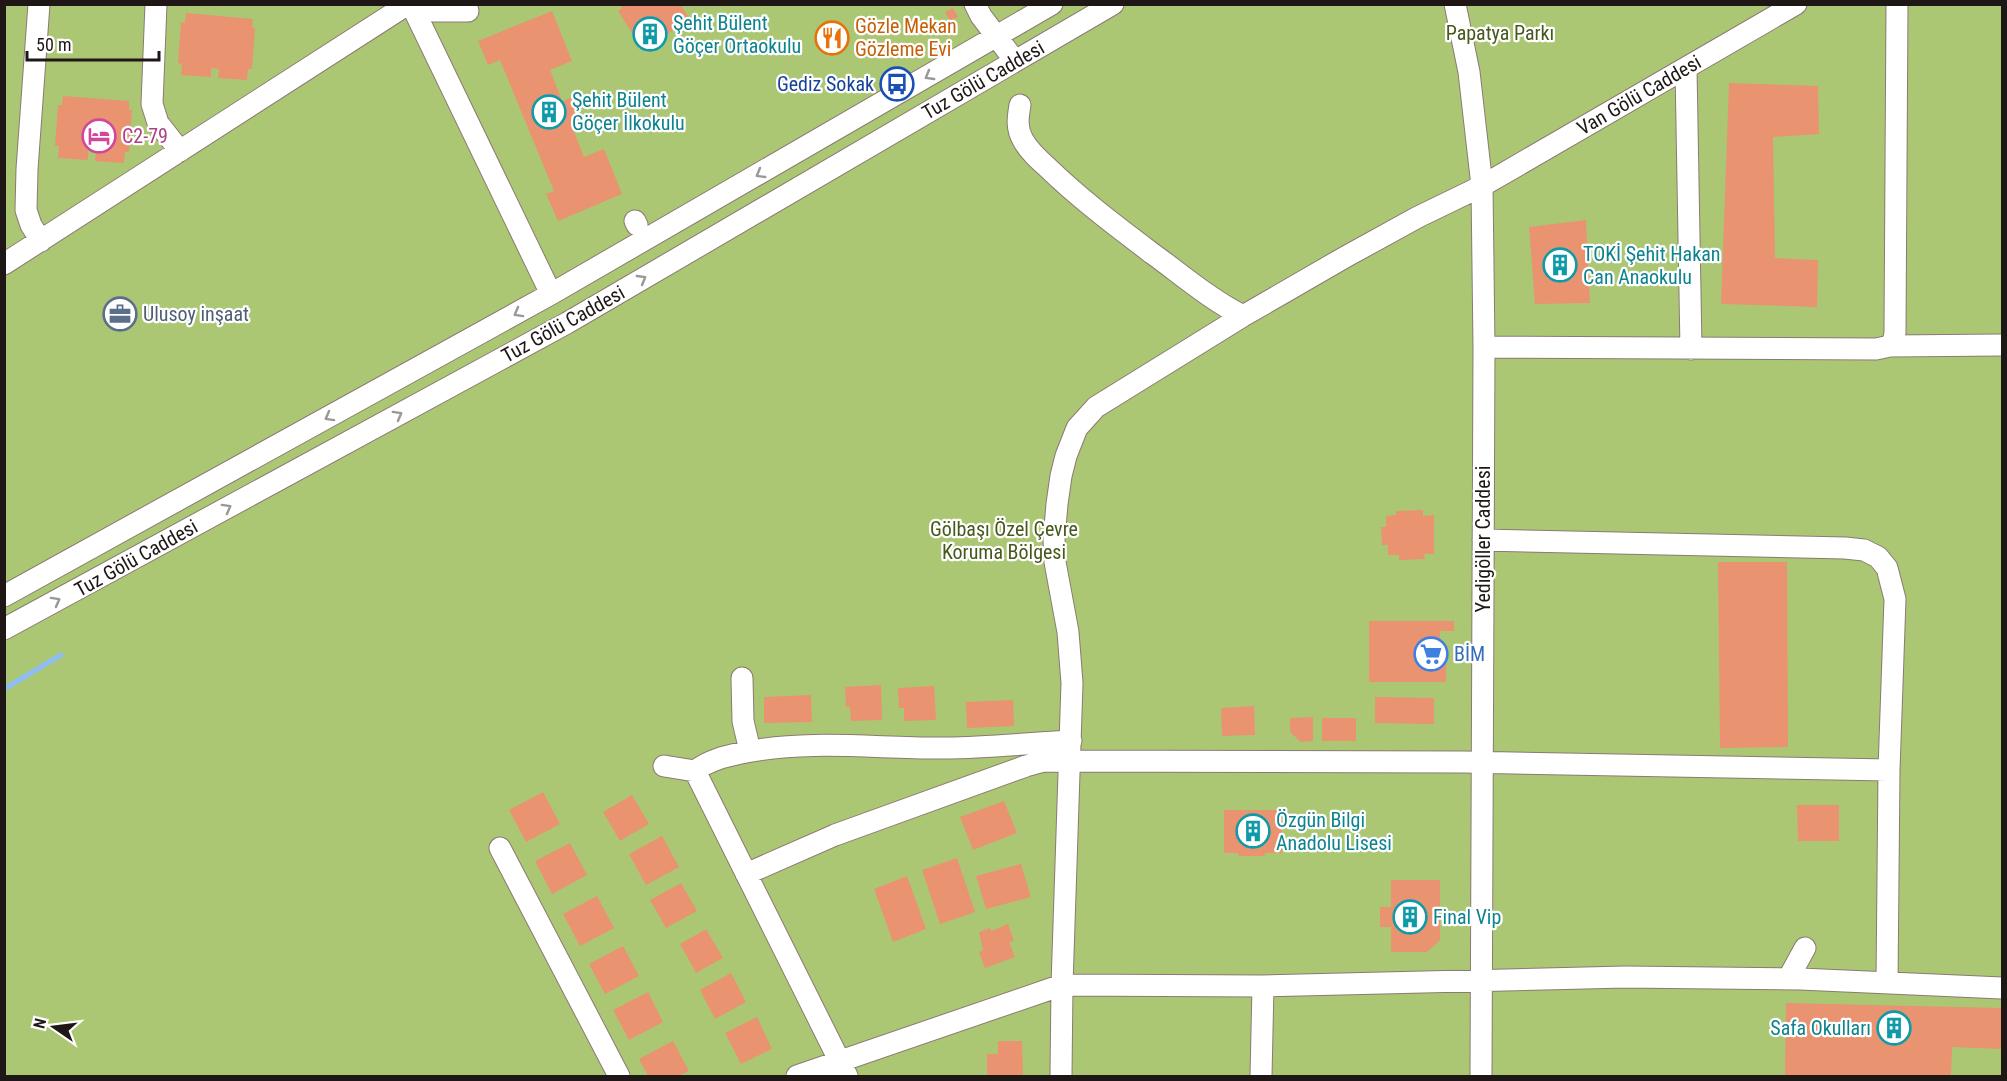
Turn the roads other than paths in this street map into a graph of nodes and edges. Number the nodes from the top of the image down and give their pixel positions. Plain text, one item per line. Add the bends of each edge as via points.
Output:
1 (39, 4) edge
2 (156, 4) edge
3 (411, 4) edge
4 (975, 4) edge
5 (1113, 4) edge
6 (1455, 4) edge
7 (1796, 4) edge
8 (1897, 4) edge
9 (1039, 8) edge
10 (468, 11) dead end
11 (996, 37) junction
12 (1015, 61) junction
13 (1686, 68) junction
14 (1020, 105) dead end
15 (180, 151) junction
16 (1482, 186) junction
17 (40, 241) junction
18 (4, 264) edge
19 (551, 294) junction
20 (1243, 316) junction
21 (2002, 345) edge
22 (1890, 346) junction
23 (1484, 347) junction
24 (1691, 349) junction
25 (1483, 540) junction
26 (4, 596) edge
27 (4, 629) edge
28 (742, 678) dead end
29 (750, 751) junction
30 (1071, 751) junction
31 (1484, 762) junction
32 (664, 766) dead end
33 (1889, 770) junction
34 (695, 771) junction
35 (500, 848) dead end
36 (746, 874) junction
37 (1805, 948) dead end
38 (1788, 979) junction
39 (1482, 981) junction
40 (1887, 983) junction
41 (1062, 985) junction
42 (1263, 986) junction
43 (2002, 988) edge
44 (844, 1069) edge
45 (619, 1077) edge
46 (797, 1077) edge
47 (1061, 1077) edge
48 (1261, 1077) edge
49 (1481, 1077) edge

1 - 17 street via 26,210
2 - 15 street via 152,104 158,123
3 - 10 street via 433,11
3 - 15 street
3 - 19 street
4 - 11 street
5 - 12 street, Tuz Gölü Caddesi
6 - 16 street, Yedigöller Caddesi via 1469,72
7 - 13 street, Van Gölü Caddesi
8 - 22 street via 1895,332
9 - 11 street, Tuz Gölü Caddesi
11 - 12 street
11 -> 19 street, Tuz Gölü Caddesi
27 -> 12 street, Tuz Gölü Caddesi via 567,323
13 - 16 street, Van Gölü Caddesi
13 - 24 street
14 - 20 street via 1017,122 1032,154 1102,215
15 - 17 street
16 - 20 street, Van Gölü Caddesi via 1418,217
16 - 23 street, Yedigöller Caddesi
17 - 18 street
19 -> 26 street, Tuz Gölü Caddesi
20 - 30 street, Van Gölü Caddesi via 1096,407 1077,428 1061,476 1054,539 1068,632
21 - 22 street
22 - 24 street
23 - 24 street
23 - 25 street, Yedigöller Caddesi
25 - 31 street, Yedigöller Caddesi
25 - 33 street via 1845,548 1878,556 1887,568 1895,599
28 - 29 street via 743,721
29 - 30 street via 783,745 860,744
29 - 34 street via 717,758
30 - 31 street
30 - 36 street via 831,837
30 - 41 street, Van Gölü Caddesi
31 - 33 street
31 - 39 street, Yedigöller Caddesi
32 - 34 street
33 - 40 street
34 - 36 street
35 - 45 street
36 - 44 street
37 - 38 street
38 - 39 street via 1625,977
38 - 40 street
39 - 42 street
39 - 49 street, Yedigöller Caddesi
40 - 43 street
41 - 42 street
41 - 44 street
41 - 47 street, Van Gölü Caddesi
42 - 48 street
44 - 46 street

